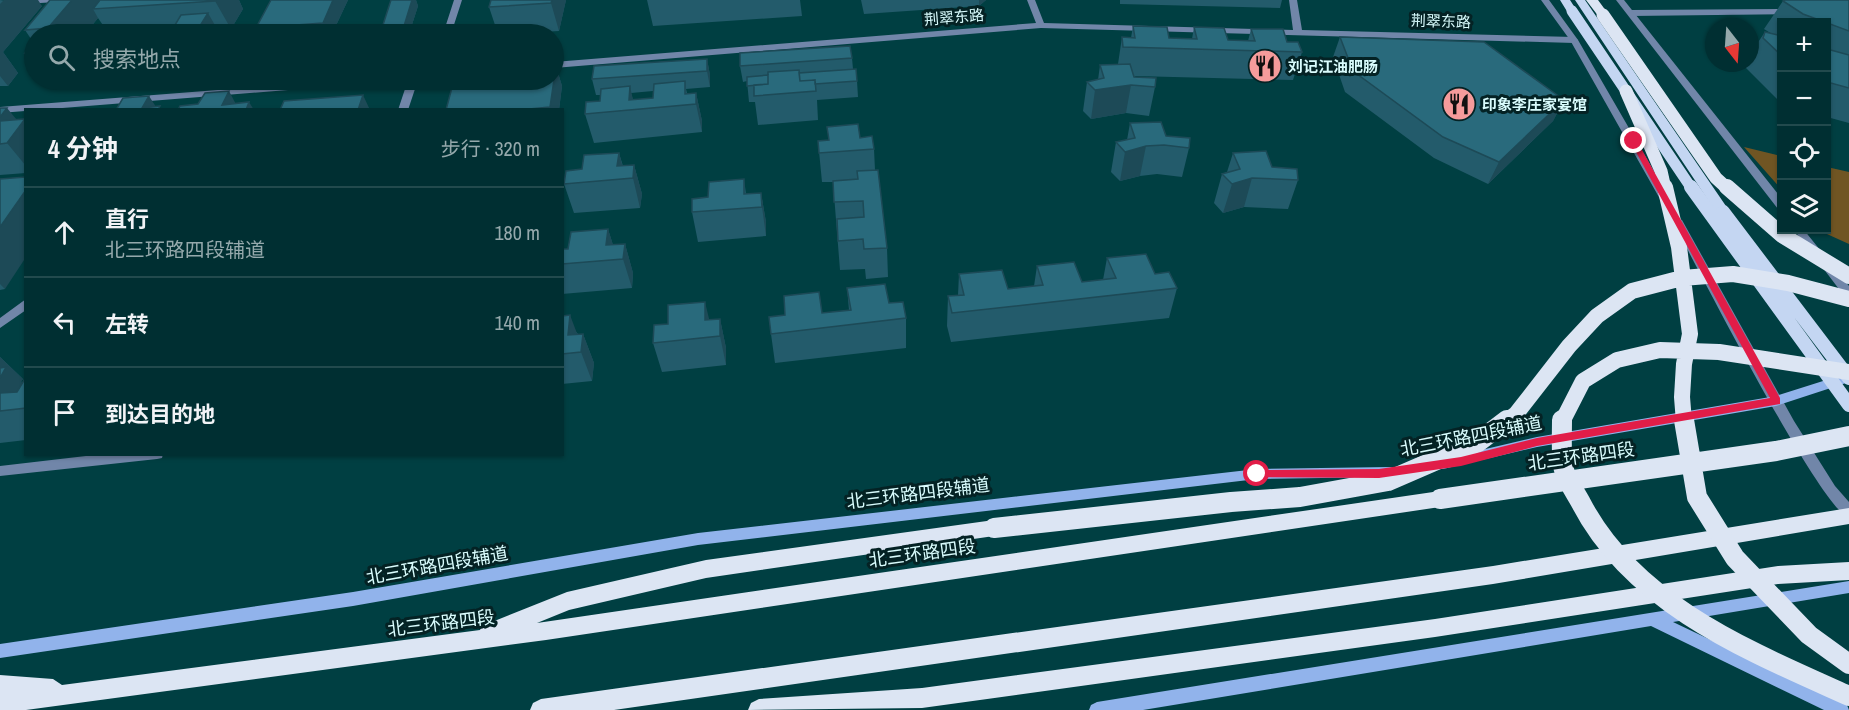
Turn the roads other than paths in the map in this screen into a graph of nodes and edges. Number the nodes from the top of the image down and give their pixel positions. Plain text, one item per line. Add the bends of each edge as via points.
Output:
1 (57, 0) edge
2 (458, 0) edge
3 (1031, 0) edge
4 (1293, 0) edge
5 (1545, 0) edge
6 (1565, 0) edge
7 (1620, 0) edge
8 (17, 2) dead end
9 (1583, 5) edge
10 (1802, 9) edge
11 (1631, 13) junction
12 (450, 24) edge
13 (1041, 25) junction
14 (1298, 32) junction
15 (1574, 40) junction
16 (564, 64) edge
17 (250, 90) edge
18 (410, 90) edge
19 (1626, 91) junction
20 (24, 108) edge
21 (25, 108) edge
22 (404, 108) edge
23 (0, 110) edge
24 (1777, 201) edge
25 (1802, 234) edge
26 (1849, 276) edge
27 (1849, 294) edge
28 (1849, 299) edge
29 (24, 305) edge
30 (0, 324) edge
31 (1847, 377) edge
32 (1776, 401) junction
33 (1849, 405) edge
34 (1849, 436) edge
35 (135, 456) edge
36 (0, 471) edge
37 (1849, 514) edge
38 (1849, 570) edge
39 (1849, 586) edge
40 (1653, 620) junction
41 (467, 642) junction
42 (0, 651) edge
43 (1849, 664) edge
44 (0, 686) edge
45 (90, 691) junction
46 (1849, 696) edge
47 (0, 703) edge
48 (541, 710) edge
49 (759, 710) edge
50 (1097, 710) edge
51 (1841, 710) edge

1 - 8 street
2 - 12 street
3 - 13 street
4 - 14 street
5 - 15 street
6 - 9 main road
7 - 11 street
9 - 19 main road, bridge
9 - 26 highway, bridge via 1603,15 1716,178 1782,235
9 - 31 main road, bridge via 1723,213
10 - 11 street
11 - 24 street
13 - 14 street, 荆翠东路
13 - 16 street, 荆翠东路
14 - 15 street, 荆翠东路
15 - 32 street via 1634,141
17 - 21 street
18 - 22 street
19 - 33 main road, bridge via 1707,212
19 - 43 highway, bridge via 1661,171 1679,247 1690,334 1682,397 1697,497 1735,558 1809,634
20 - 23 street
25 - 27 street
28 - 41 highway, bridge via 1788,282 1733,274 1682,278 1632,291 1597,316 1576,338 1516,414 1478,442 1388,481 1300,497 994,528 706,569 567,601
29 - 30 street
31 - 32 main road, 北三环路四段辅道
31 - 46 highway, bridge via 1719,352 1660,351 1617,360 1583,381 1562,417 1563,468 1592,524 1631,571 1698,623 1759,656
32 - 37 street
32 - 42 main road, 北三环路四段辅道 via 1379,473 1257,474 698,539 353,600
34 - 41 highway, 北三环路四段, bridge via 1776,451
35 - 36 street
37 - 48 highway, bridge via 1493,575
38 - 49 highway, bridge via 1778,575 1436,628 922,698
39 - 40 main road
40 - 50 main road
40 - 51 main road
41 - 45 highway, 北三环路四段
44 - 45 highway
45 - 47 highway, 北三环路四段

